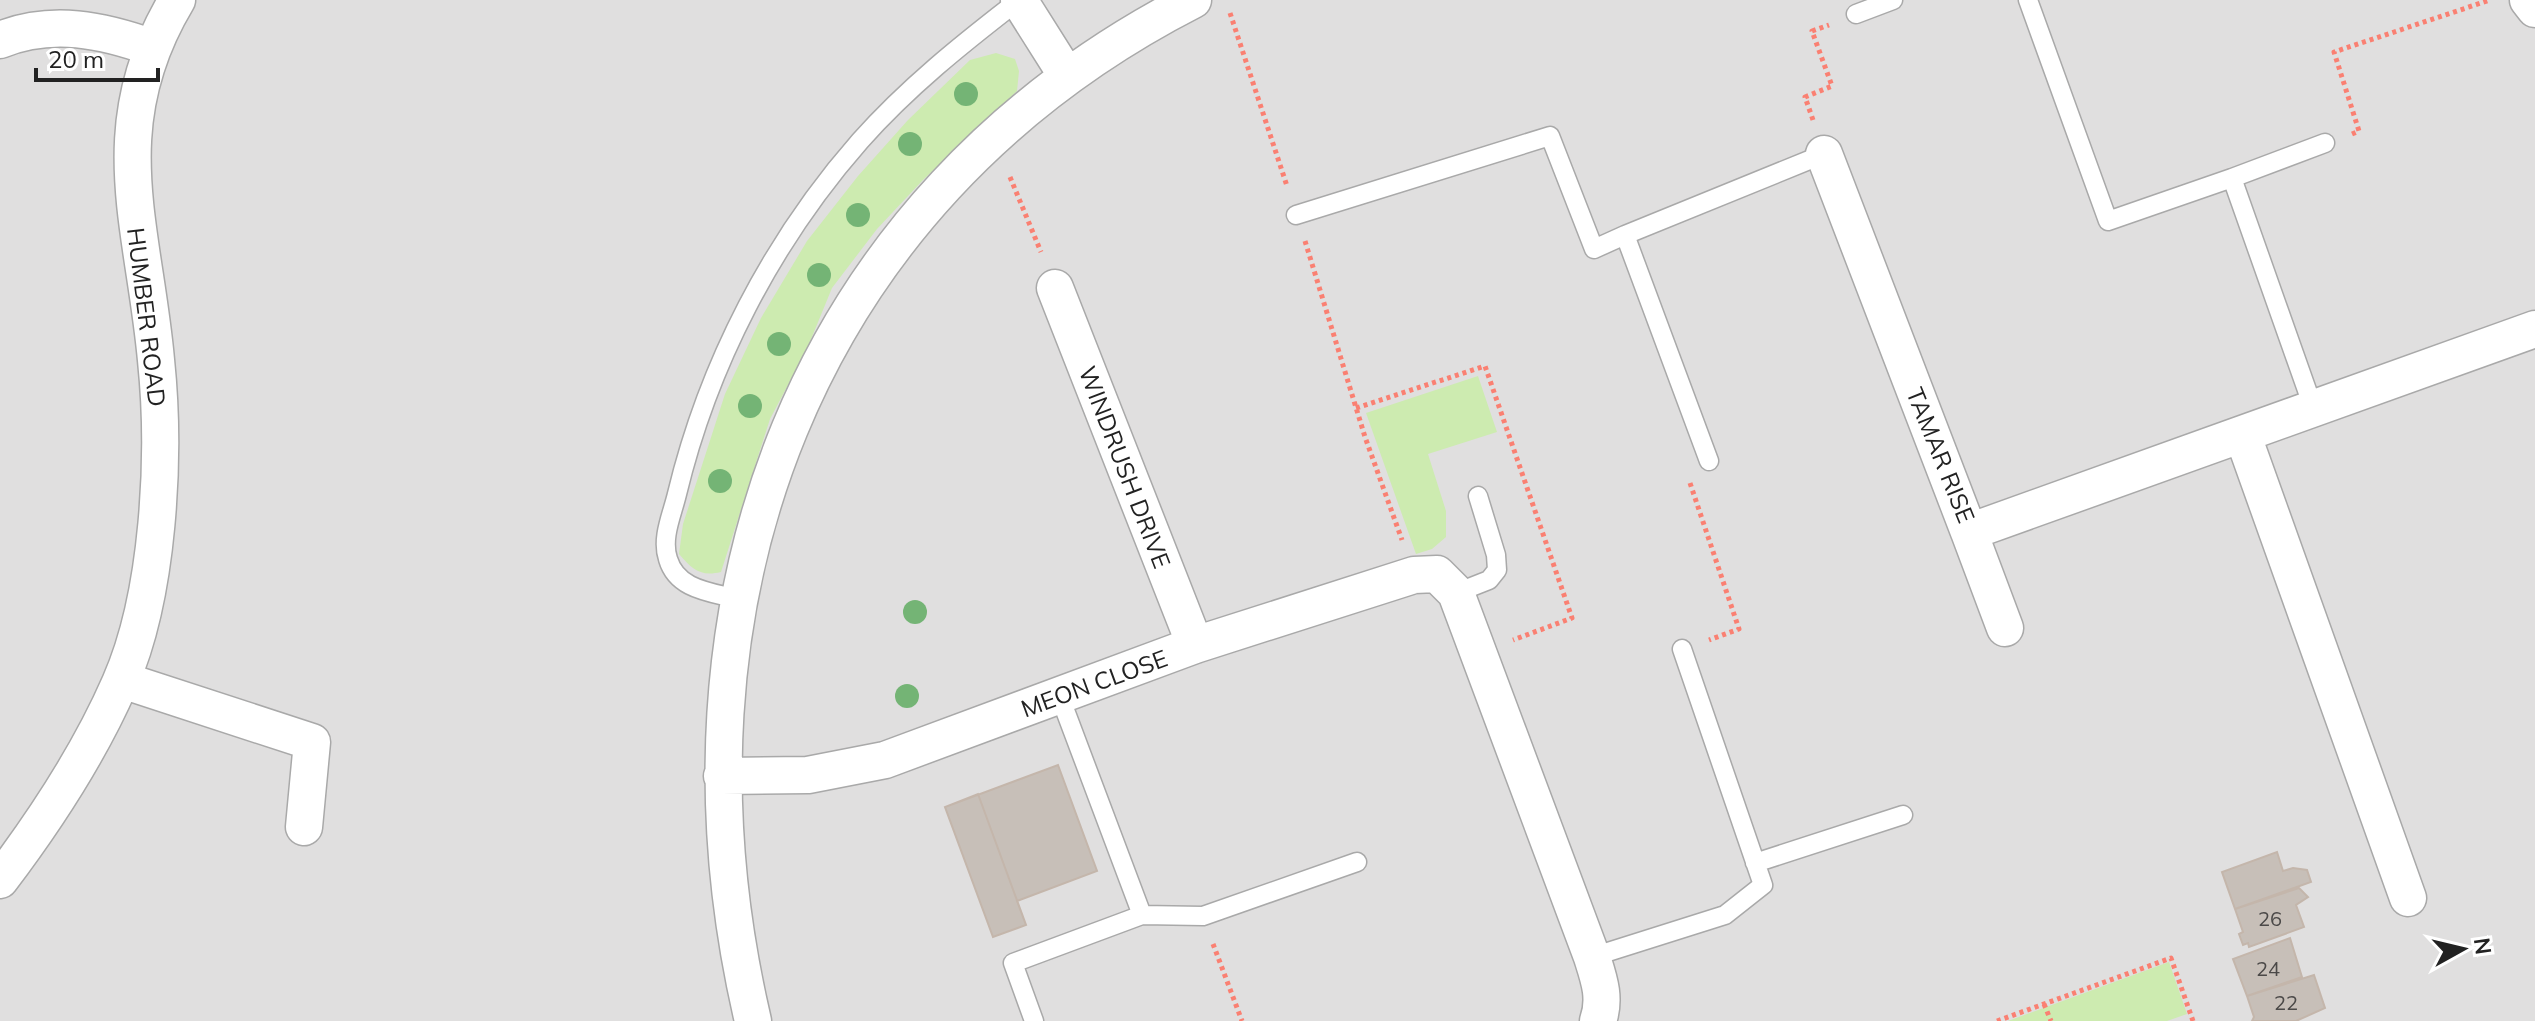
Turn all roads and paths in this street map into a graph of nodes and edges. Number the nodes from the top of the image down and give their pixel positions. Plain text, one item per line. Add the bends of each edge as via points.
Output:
1 (177, 0) edge
2 (1019, 0) edge
3 (1193, 0) edge
4 (1225, 0) edge
5 (1893, 0) edge
6 (2028, 0) edge
7 (2490, 0) edge
8 (2528, 0) edge
9 (2535, 9) edge
10 (1856, 14) joint
11 (0, 40) edge
12 (153, 48) junction
13 (1067, 76) junction
14 (993, 135) junction
15 (2325, 143) joint
16 (1824, 154) junction
17 (2232, 178) junction
18 (1296, 215) junction
19 (1625, 235) junction
20 (1055, 288) joint
21 (2535, 329) edge
22 (2314, 410) junction
23 (2243, 436) junction
24 (1709, 461) joint
25 (1478, 496) dead end
26 (1969, 532) junction
27 (1414, 575) junction
28 (1456, 593) junction
29 (737, 599) junction
30 (2005, 628) dead end
31 (1195, 645) junction
32 (1682, 649) joint
33 (122, 680) junction
34 (1060, 697) junction
35 (722, 776) junction
36 (1903, 815) dead end
37 (304, 827) dead end
38 (1357, 862) dead end
39 (1755, 863) junction
40 (0, 880) edge
41 (2408, 898) dead end
42 (1142, 915) junction
43 (1203, 916) junction
44 (1592, 957) junction
45 (2044, 1004) junction
46 (753, 1021) edge
47 (1034, 1021) edge
48 (1242, 1021) edge
49 (1598, 1021) edge
50 (1997, 1021) edge
51 (2051, 1021) edge
52 (2193, 1021) edge

1 - 12 street, HUMBER ROAD
2 - 13 street
2 - 29 lane via 924,74 811,201 763,277 722,359 687,453 665,543 679,579
3 - 13 street
4 - 18 path
5 - 10 lane
6 - 17 lane via 2108,221
7 - 15 path via 2334,52 2359,131
8 - 9 street
10 - 16 path via 1812,31 1832,86 1805,97
11 - 12 street via 46,29 76,29 108,32
12 - 33 street, HUMBER ROAD via 143,78 131,160 134,218 156,358 159,500
13 - 14 street
14 - 20 path
14 - 29 street via 932,198 868,279 826,350 783,449
15 - 17 lane
16 - 19 lane
16 - 26 street, TAMAR RISE
17 - 22 lane
18 - 19 lane via 1550,136 1594,249
18 - 27 path
19 - 24 lane
20 - 31 street, WINDRUSH DRIVE
21 - 22 street, TAMAR RISE
22 - 23 street, TAMAR RISE
23 - 26 street, TAMAR RISE
23 - 41 street
24 - 32 path via 1686,470 1739,629
25 - 28 lane via 1497,570 1489,580
26 - 30 street
27 - 28 street via 1437,574
27 - 31 street, MEON CLOSE
28 - 44 street
29 - 35 street
31 - 34 street, MEON CLOSE
32 - 39 lane
33 - 37 street via 312,742
33 - 40 street, HUMBER ROAD via 68,784
34 - 35 street, MEON CLOSE via 848,769
34 - 42 lane
35 - 46 street via 726,868
36 - 39 lane
38 - 43 lane
39 - 44 lane via 1763,885 1725,915
42 - 43 lane
42 - 47 lane via 1013,963
43 - 48 path
44 - 49 street via 1602,988
45 - 50 path
45 - 51 path
45 - 52 path via 2171,958

